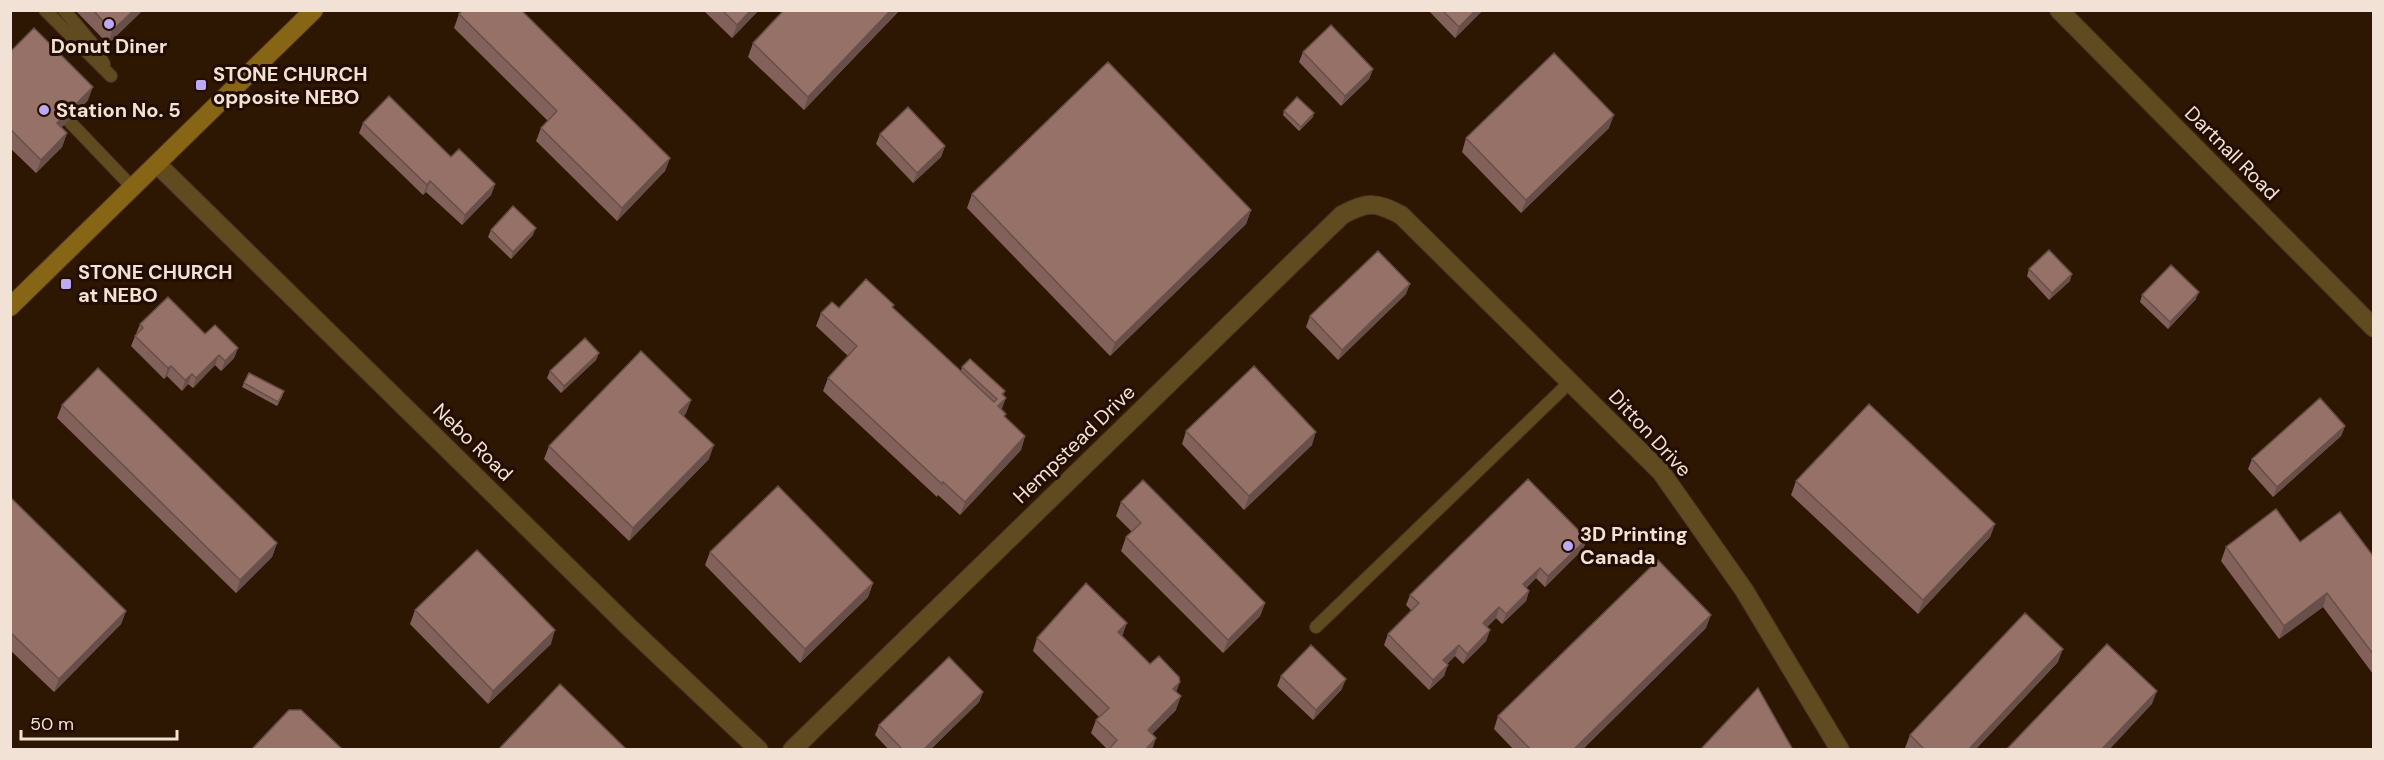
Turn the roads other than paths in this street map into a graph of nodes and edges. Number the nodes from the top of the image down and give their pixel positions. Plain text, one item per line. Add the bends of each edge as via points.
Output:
1 (45, 10) edge
2 (64, 10) edge
3 (314, 10) edge
4 (2059, 10) edge
5 (68, 120) edge
6 (157, 164) junction
7 (133, 188) junction
8 (1401, 215) joint
9 (10, 307) edge
10 (2373, 328) edge
11 (1570, 382) junction
12 (1316, 627) dead end
13 (759, 750) edge
14 (792, 750) edge
15 (1840, 750) edge

1 - 2 lane via 111,76 91,42
3 - 6 main road
4 - 10 street, Dartnall Road
5 - 7 lane
6 - 7 main road
6 - 13 street, Nebo Road
7 - 9 main road
8 - 11 street, Ditton Drive
8 - 14 street, Hempstead Drive via 1378,204 1342,215
11 - 12 lane
11 - 15 street, Ditton Drive via 1661,472 1744,590

